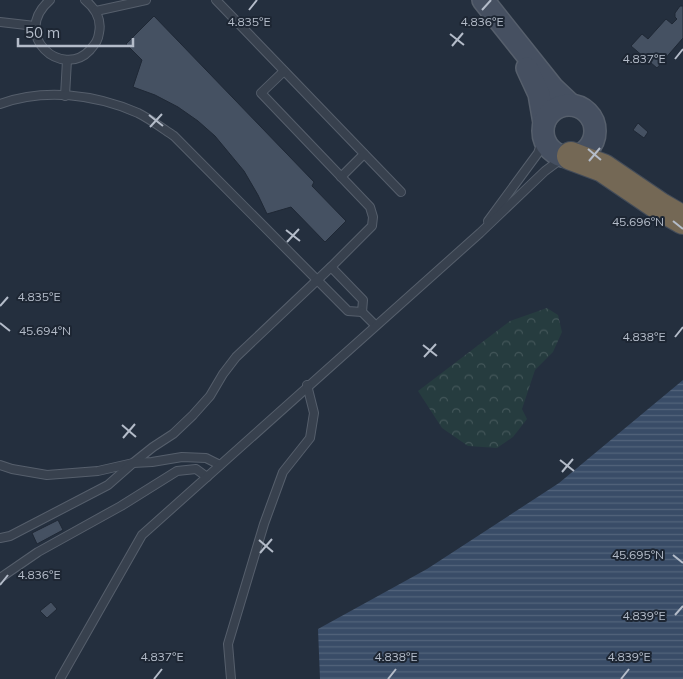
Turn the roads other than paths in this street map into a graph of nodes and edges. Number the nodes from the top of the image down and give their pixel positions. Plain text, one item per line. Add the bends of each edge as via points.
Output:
1 (85, 0) edge
2 (146, 0) edge
3 (216, 0) edge
4 (483, 0) edge
5 (46, 1) edge
6 (96, 11) junction
7 (0, 22) edge
8 (35, 26) junction
9 (511, 36) junction
10 (67, 60) junction
11 (284, 71) junction
12 (65, 96) junction
13 (0, 104) edge
14 (571, 105) junction
15 (544, 130) junction
16 (364, 154) junction
17 (571, 156) junction
18 (340, 176) junction
19 (401, 192) dead end
20 (683, 220) edge
21 (480, 233) junction
22 (332, 267) junction
23 (317, 279) junction
24 (362, 312) junction
25 (375, 325) junction
26 (308, 386) junction
27 (134, 463) junction
28 (0, 465) edge
29 (220, 465) junction
30 (207, 477) junction
31 (0, 538) edge
32 (0, 578) edge
33 (60, 679) edge
34 (231, 679) edge

1 - 6 lane
2 - 6 lane
3 - 11 lane
4 - 9 main road
5 - 8 lane
6 - 10 lane via 101,25 98,41 84,56
7 - 8 lane
8 - 10 lane via 36,37 43,49 53,57
9 - 14 main road
9 - 15 main road via 536,84
10 - 12 lane
11 - 16 lane
11 - 18 lane via 261,93
12 - 13 lane via 17,98
12 - 23 lane via 100,99 139,114 174,136
14 - 15 main road via 558,108 548,117
14 - 17 main road via 590,116 595,131 590,145
15 - 17 main road via 551,149
15 - 21 lane via 538,153
16 - 18 lane
16 - 19 lane
17 - 20 highway via 603,168
17 - 21 lane via 545,171
18 - 22 lane via 370,207 373,217 372,226
21 - 25 lane
22 - 23 lane
22 - 24 lane via 363,300
23 - 24 lane via 348,311
23 - 27 lane via 236,357 193,415
24 - 25 lane
25 - 26 lane
26 - 29 lane
26 - 34 lane via 314,413 310,438 283,472 264,524 228,644
27 - 28 lane via 90,472 47,475
27 - 29 lane via 182,457 206,458
27 - 31 lane via 108,485 10,536
29 - 30 lane
30 - 32 lane via 196,469 177,471 38,552
30 - 33 lane via 142,535

